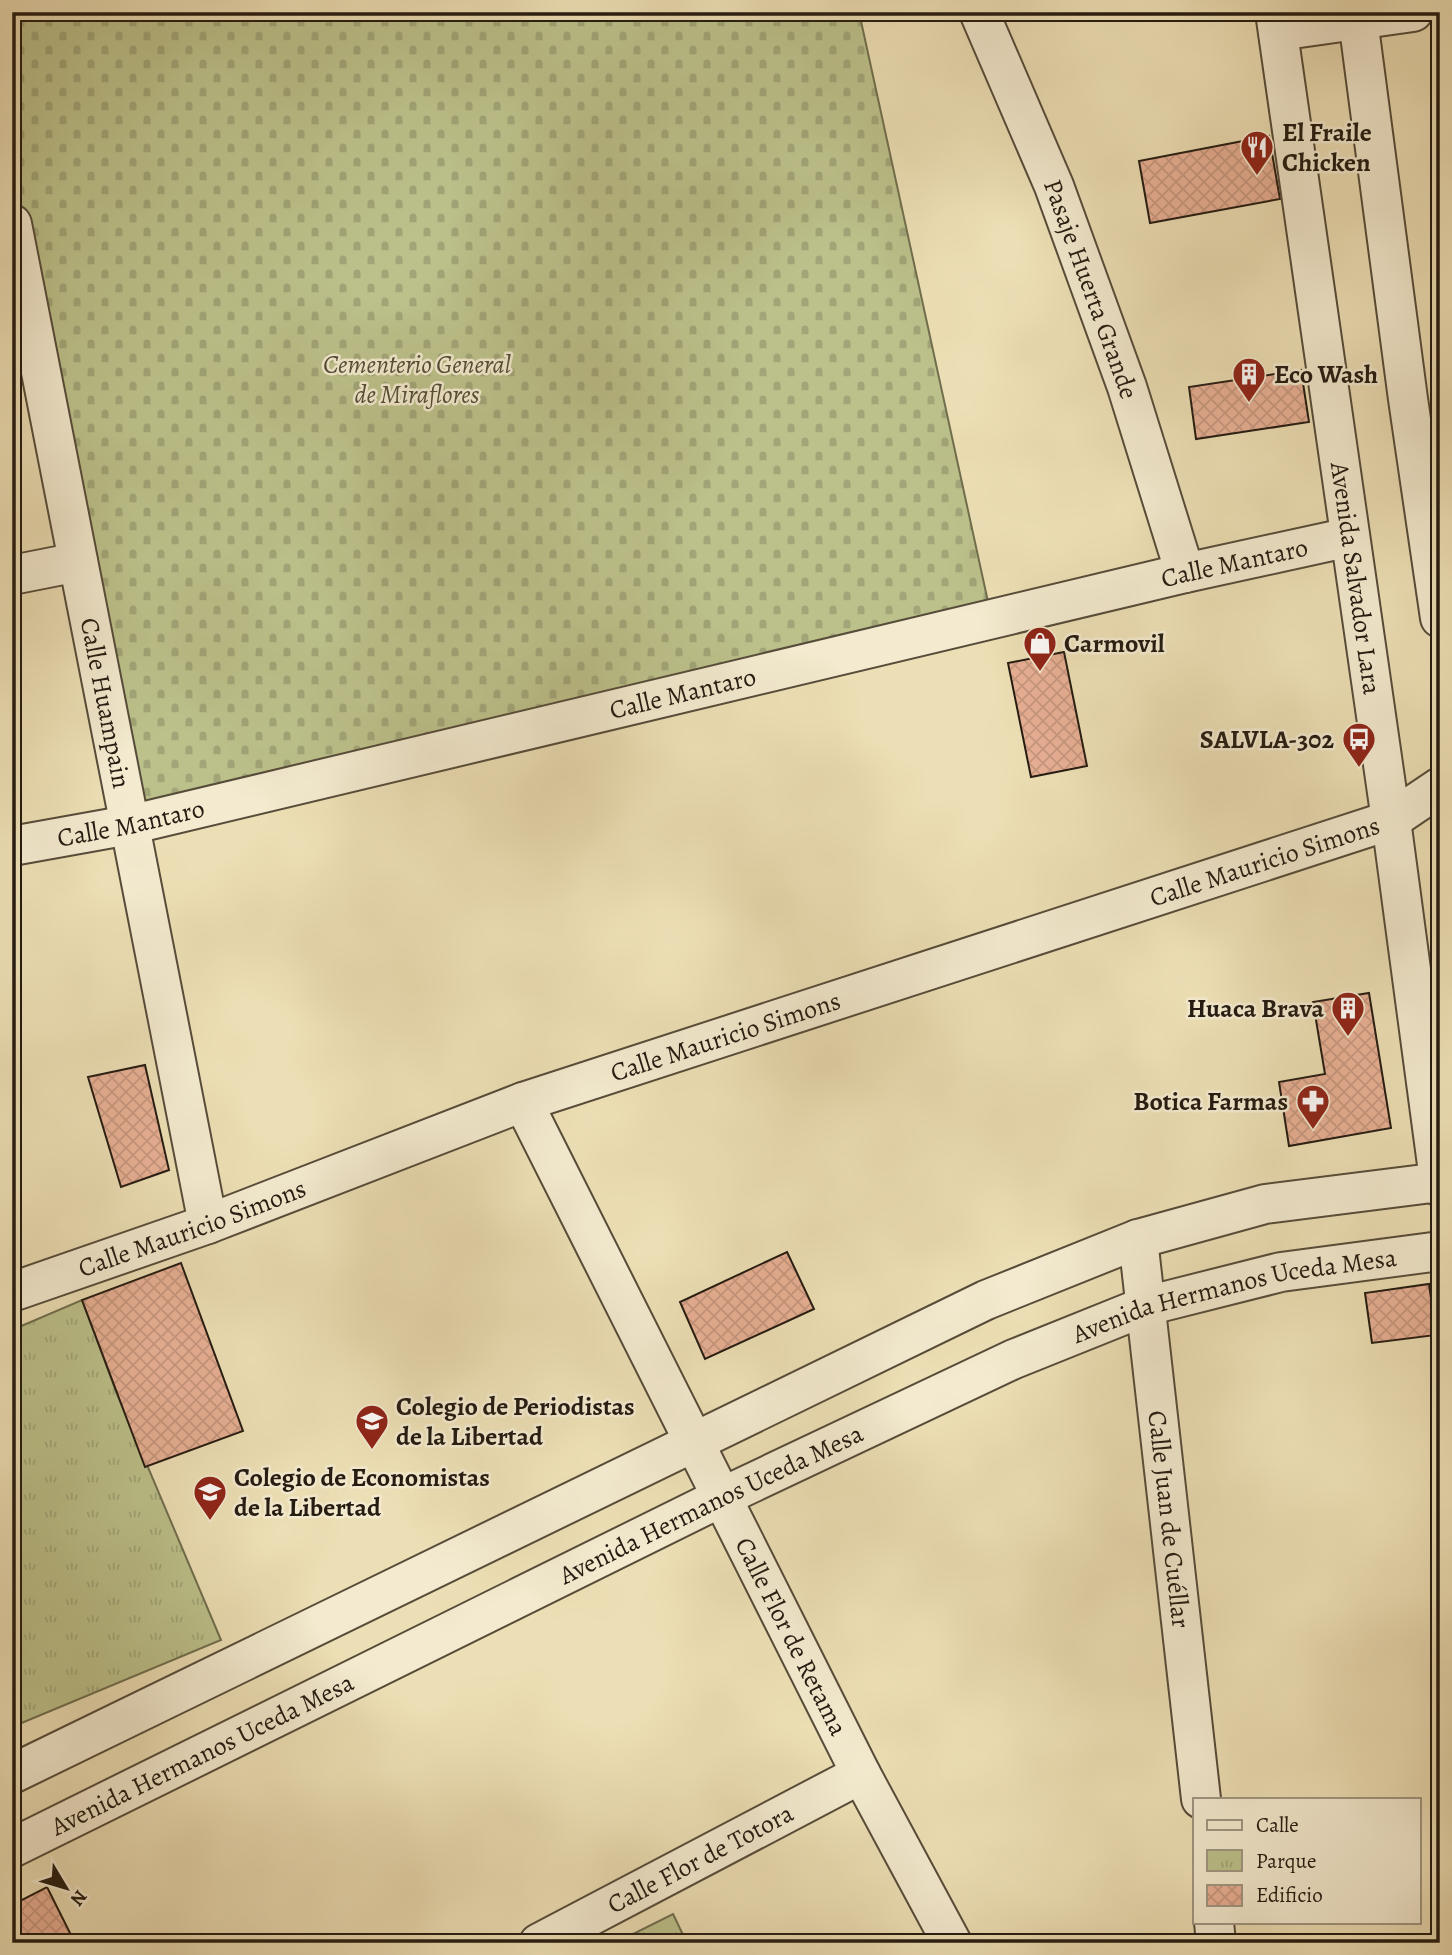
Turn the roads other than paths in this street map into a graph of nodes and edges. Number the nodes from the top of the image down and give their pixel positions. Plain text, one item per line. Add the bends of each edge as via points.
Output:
1 (979, 12) edge
2 (1413, 12) edge
3 (1357, 16) edge
4 (1277, 22) edge
5 (12, 224) edge
6 (1424, 396) edge
7 (1350, 537) junction
8 (78, 562) junction
9 (1185, 573) junction
10 (12, 575) edge
11 (1440, 618) edge
12 (1440, 787) edge
13 (1391, 820) junction
14 (129, 825) junction
15 (12, 846) edge
16 (523, 1102) junction
17 (1439, 1182) edge
18 (1440, 1187) edge
19 (208, 1224) junction
20 (1138, 1238) junction
21 (1440, 1251) edge
22 (12, 1292) edge
23 (1146, 1306) junction
24 (695, 1441) junction
25 (722, 1497) junction
26 (12, 1774) edge
27 (861, 1774) junction
28 (1200, 1798) edge
29 (12, 1848) edge
30 (1214, 1924) edge
31 (539, 1943) edge
32 (952, 1943) edge
33 (1216, 1943) edge

1 - 9 street, Pasaje Huerta Grande via 1054,187 1127,387
2 - 3 street
3 - 4 street
3 - 6 street
4 - 7 street, Avenida Salvador Lara
5 - 8 street, Calle Huampain
6 - 11 street
7 - 9 street, Calle Mantaro
7 - 13 street, Avenida Salvador Lara
8 - 10 street
8 - 14 street, Calle Huampain
9 - 14 street, Calle Mantaro
12 - 13 street, Calle Mauricio Simons
13 - 16 street, Calle Mauricio Simons
13 - 17 street, Avenida Salvador Lara
14 - 15 street, Calle Mantaro
14 - 19 street, Calle Huampain
16 - 19 street, Calle Mauricio Simons
16 - 24 street, Calle Flor de Retama
17 - 18 street, Avenida Salvador Lara
17 - 20 street via 1265,1204
19 - 22 street, Calle Mauricio Simons
20 - 23 street, Calle Juan de Cuéllar
20 - 24 street via 986,1300
21 - 23 street, Avenida Hermanos Uceda Mesa via 1282,1272
23 - 25 street, Avenida Hermanos Uceda Mesa via 1014,1359
23 - 28 street, Calle Juan de Cuéllar
24 - 25 street, Calle Flor de Retama
24 - 26 street
25 - 27 street, Calle Flor de Retama
25 - 29 street, Avenida Hermanos Uceda Mesa
27 - 31 street, Calle Flor de Totora
27 - 32 street, Calle Flor de Retama
30 - 33 street

